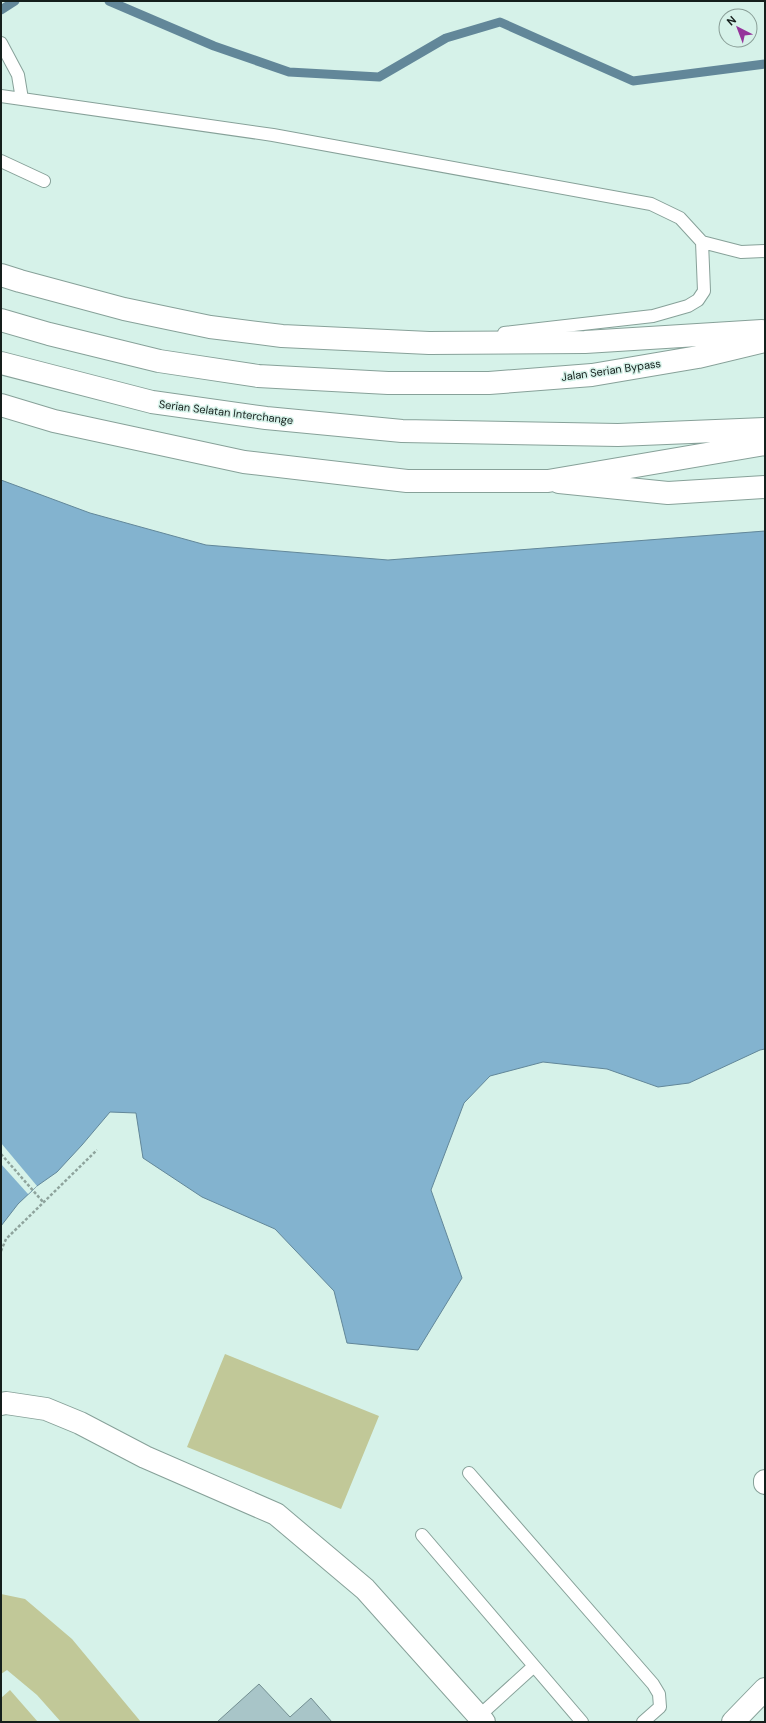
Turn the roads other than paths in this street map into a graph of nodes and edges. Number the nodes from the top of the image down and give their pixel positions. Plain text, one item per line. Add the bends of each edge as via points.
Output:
1 (1, 43) edge
2 (1, 96) edge
3 (22, 99) junction
4 (1, 161) edge
5 (44, 181) dead end
6 (702, 242) junction
7 (765, 251) edge
8 (1, 275) edge
9 (1, 320) edge
10 (765, 331) edge
11 (765, 341) edge
12 (429, 343) junction
13 (1, 363) edge
14 (1, 405) edge
15 (765, 428) edge
16 (765, 444) edge
17 (548, 481) junction
18 (765, 487) edge
19 (1, 1404) edge
20 (469, 1473) dead end
21 (422, 1534) dead end
22 (534, 1666) junction
23 (765, 1689) edge
24 (481, 1719) edge
25 (582, 1722) edge
26 (644, 1722) edge
27 (733, 1722) edge

1 - 3 lane via 18,75
2 - 3 lane
3 - 6 lane via 273,135 650,204 680,218
4 - 5 lane
6 - 7 lane via 741,252
6 - 12 lane via 704,291 698,300 688,306 653,316
8 - 12 main road via 124,309 210,327 282,336
9 - 11 main road, Jalan Serian Bypass via 159,361 258,376 388,383 489,383 592,375 698,357
10 - 12 main road via 585,342
13 - 15 main road, Serian Selatan Interchange via 152,402 266,418 394,430 618,435
14 - 17 main road via 54,421 244,462 407,481
16 - 17 main road
17 - 18 main road via 668,493
19 - 24 main road via 46,1409 80,1423 145,1457 276,1514 364,1589
20 - 26 lane via 653,1684 659,1694 660,1707
21 - 22 lane
22 - 24 lane
22 - 25 lane
23 - 27 main road

